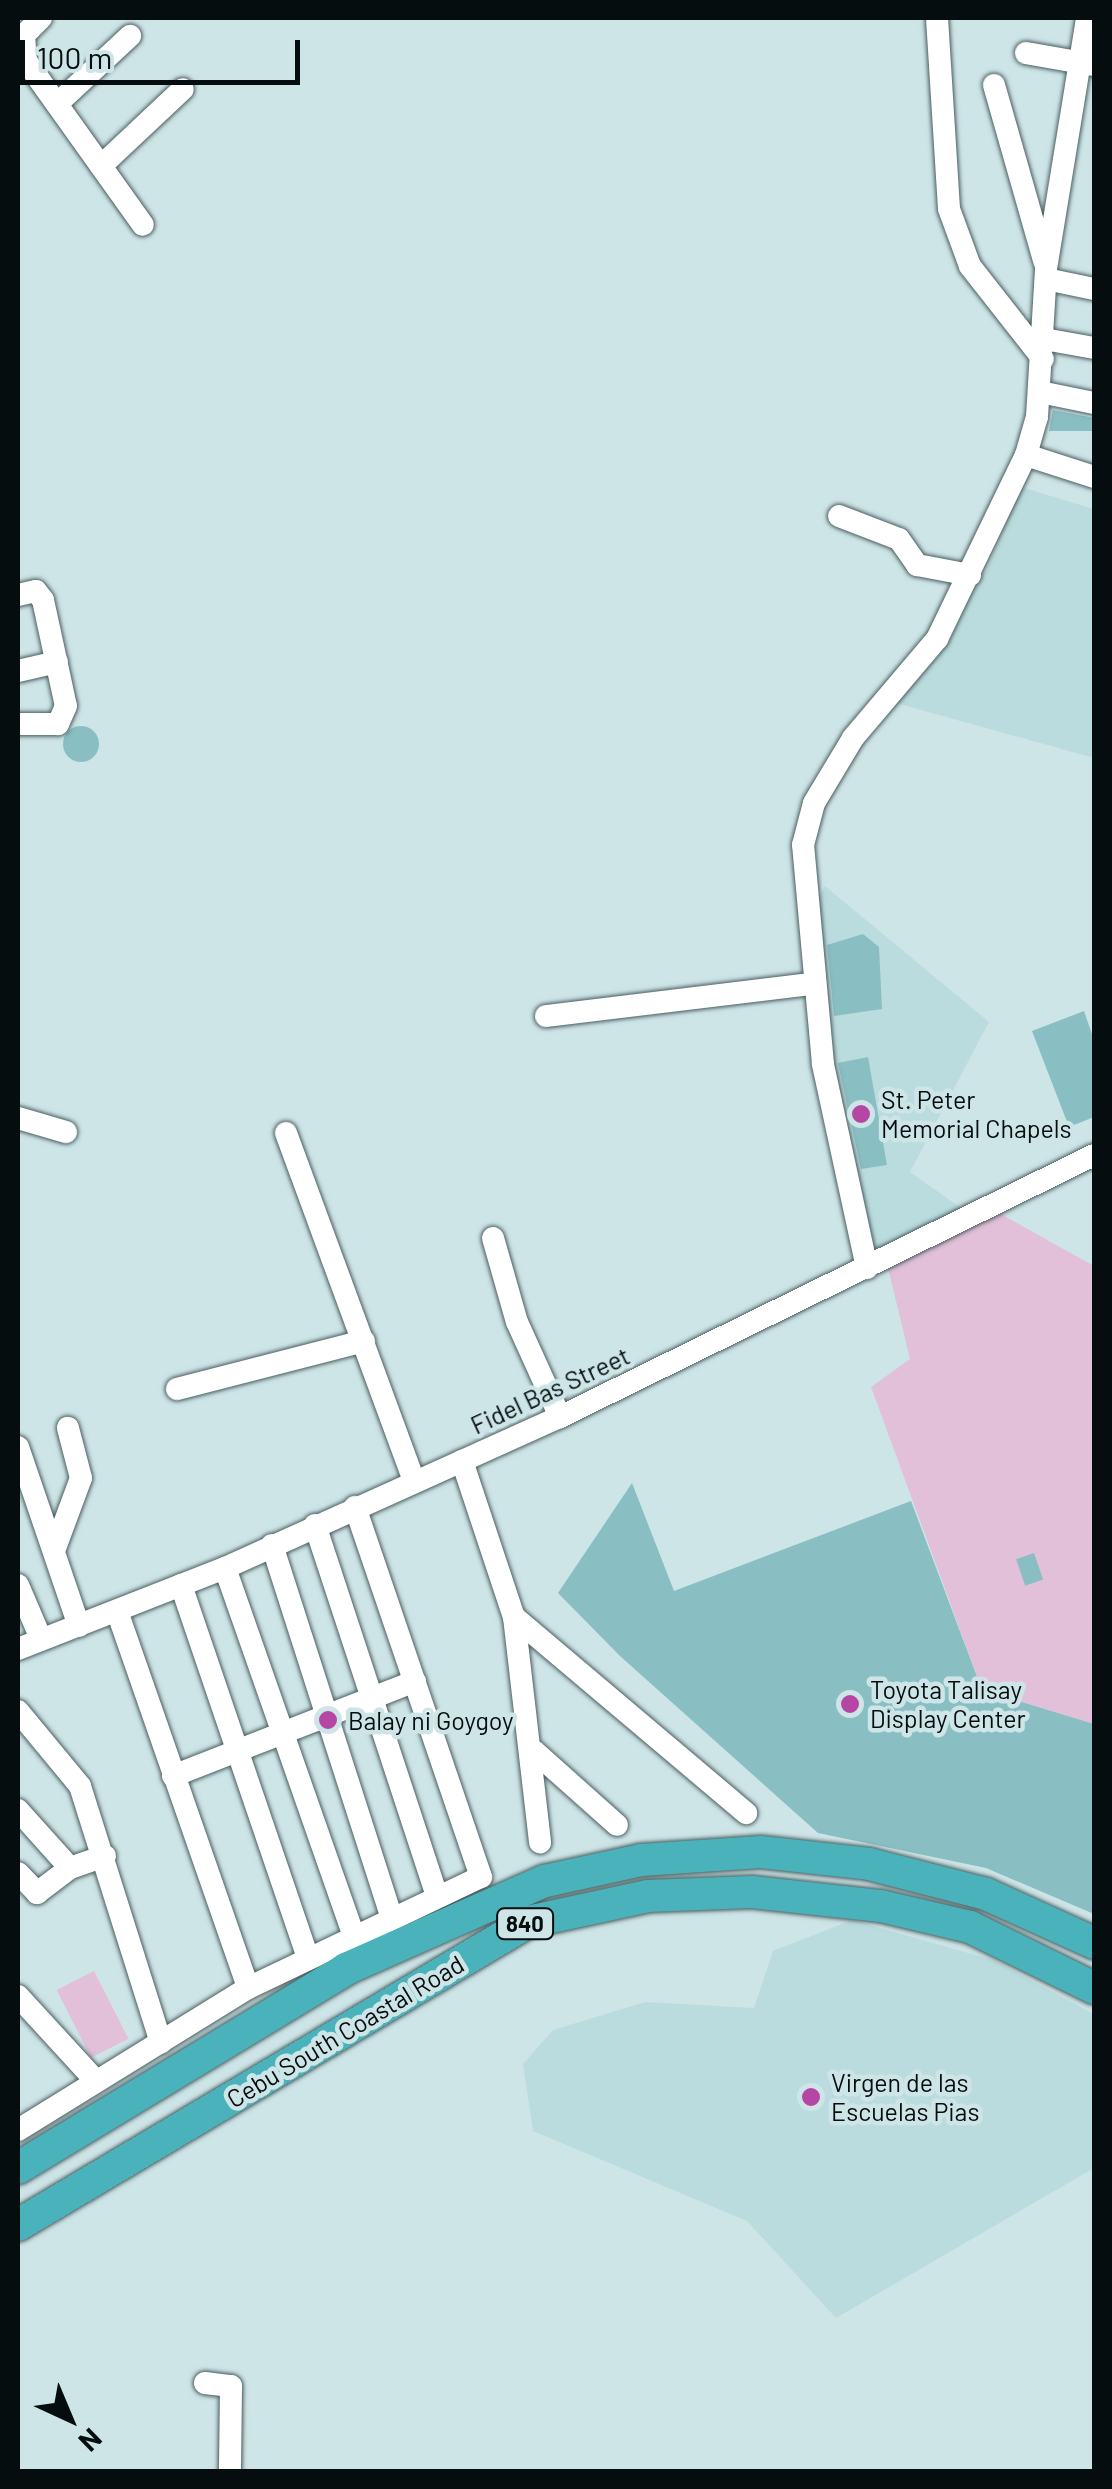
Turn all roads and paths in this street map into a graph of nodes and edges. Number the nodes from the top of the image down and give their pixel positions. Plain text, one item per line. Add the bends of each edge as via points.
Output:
1 (41, 18) edge
2 (937, 18) edge
3 (1087, 18) edge
4 (130, 36) dead end
5 (1026, 53) dead end
6 (1088, 64) edge
7 (994, 85) dead end
8 (183, 89) dead end
9 (57, 104) junction
10 (102, 166) junction
11 (144, 225) dead end
12 (1046, 274) junction
13 (1094, 288) edge
14 (1094, 348) edge
15 (1044, 349) junction
16 (1040, 392) junction
17 (1094, 404) edge
18 (1026, 455) junction
19 (1094, 477) edge
20 (839, 516) dead end
21 (970, 575) junction
22 (18, 595) edge
23 (57, 662) junction
24 (18, 671) edge
25 (18, 724) edge
26 (812, 984) junction
27 (546, 1016) dead end
28 (18, 1118) edge
29 (66, 1132) dead end
30 (286, 1133) dead end
31 (1094, 1155) edge
32 (493, 1238) dead end
33 (867, 1268) junction
34 (364, 1341) junction
35 (178, 1389) dead end
36 (560, 1418) junction
37 (68, 1428) dead end
38 (18, 1447) edge
39 (462, 1460) junction
40 (414, 1479) junction
41 (355, 1508) junction
42 (315, 1525) junction
43 (272, 1545) junction
44 (54, 1551) junction
45 (225, 1568) junction
46 (18, 1585) edge
47 (181, 1586) junction
48 (116, 1611) junction
49 (514, 1617) junction
50 (78, 1626) junction
51 (41, 1639) junction
52 (18, 1649) edge
53 (415, 1681) junction
54 (371, 1698) junction
55 (18, 1711) edge
56 (326, 1716) junction
57 (284, 1735) junction
58 (534, 1751) junction
59 (239, 1754) junction
60 (173, 1776) junction
61 (18, 1810) edge
62 (746, 1813) dead end
63 (617, 1825) dead end
64 (540, 1843) dead end
65 (105, 1856) junction
66 (70, 1868) junction
67 (18, 1874) edge
68 (437, 1895) junction
69 (390, 1915) junction
70 (352, 1933) junction
71 (1094, 1943) edge
72 (308, 1957) junction
73 (294, 1982) junction
74 (248, 1988) junction
75 (1094, 1988) edge
76 (18, 1996) edge
77 (161, 2043) junction
78 (96, 2081) junction
79 (18, 2130) edge
80 (18, 2168) edge
81 (18, 2225) edge
82 (205, 2383) dead end
83 (230, 2472) edge

1 - 9 street via 21,46
2 - 15 street via 949,209 970,266
3 - 6 street
4 - 9 street
5 - 6 street
6 - 12 street
7 - 12 street
8 - 10 street
9 - 10 street
10 - 11 street
12 - 13 street
12 - 15 street
14 - 15 street
15 - 16 street
16 - 17 street
16 - 18 street
18 - 19 street
18 - 21 street
20 - 21 street via 898,539 917,565
21 - 26 street via 937,638 853,738 814,803 803,845
22 - 23 street via 36,591 43,600
23 - 24 street
23 - 25 street via 66,706 58,724
26 - 27 street
26 - 33 street
28 - 29 street
30 - 34 street
31 - 33 street, Fidel Bas Street
32 - 36 street via 517,1322
33 - 36 street, Fidel Bas Street
34 - 35 street
34 - 40 street
36 - 39 street, Fidel Bas Street
37 - 44 street via 81,1478
38 - 44 street
39 - 40 street, Fidel Bas Street
39 - 49 street
40 - 41 street, Fidel Bas Street
41 - 42 street, Fidel Bas Street
41 - 53 street
42 - 43 street, Fidel Bas Street
42 - 54 street
43 - 45 street, Fidel Bas Street
43 - 56 street
44 - 50 street
45 - 47 street, Fidel Bas Street
45 - 57 street
46 - 51 street
47 - 48 street, Fidel Bas Street
47 - 59 street
48 - 50 street, Fidel Bas Street
48 - 60 street
49 - 58 street
49 - 62 street
50 - 51 street, Fidel Bas Street
51 - 52 street, Fidel Bas Street
53 - 54 street
53 - 68 street via 481,1877
54 - 56 street
54 - 68 street
55 - 65 street via 80,1786
56 - 57 street
56 - 69 street
57 - 59 street
57 - 70 street
58 - 63 street
58 - 64 street
59 - 60 street
59 - 72 street
60 - 74 street
61 - 66 street
65 - 66 street
65 - 77 street
66 - 67 street via 36,1893
68 - 69 street
69 - 70 street
70 - 72 street
71 - 73 highway, Cebu South Coastal Road / 840 via 934,1878 741,1854 641,1860 545,1881
72 - 73 street
73 - 74 street
73 - 80 highway, Cebu South Coastal Road / 840
74 - 77 street
75 - 81 highway, Cebu South Coastal Road / 840 via 970,1927 881,1906 752,1892 648,1896 528,1922
76 - 78 street
77 - 78 street
78 - 79 street
82 - 83 street via 231,2386

